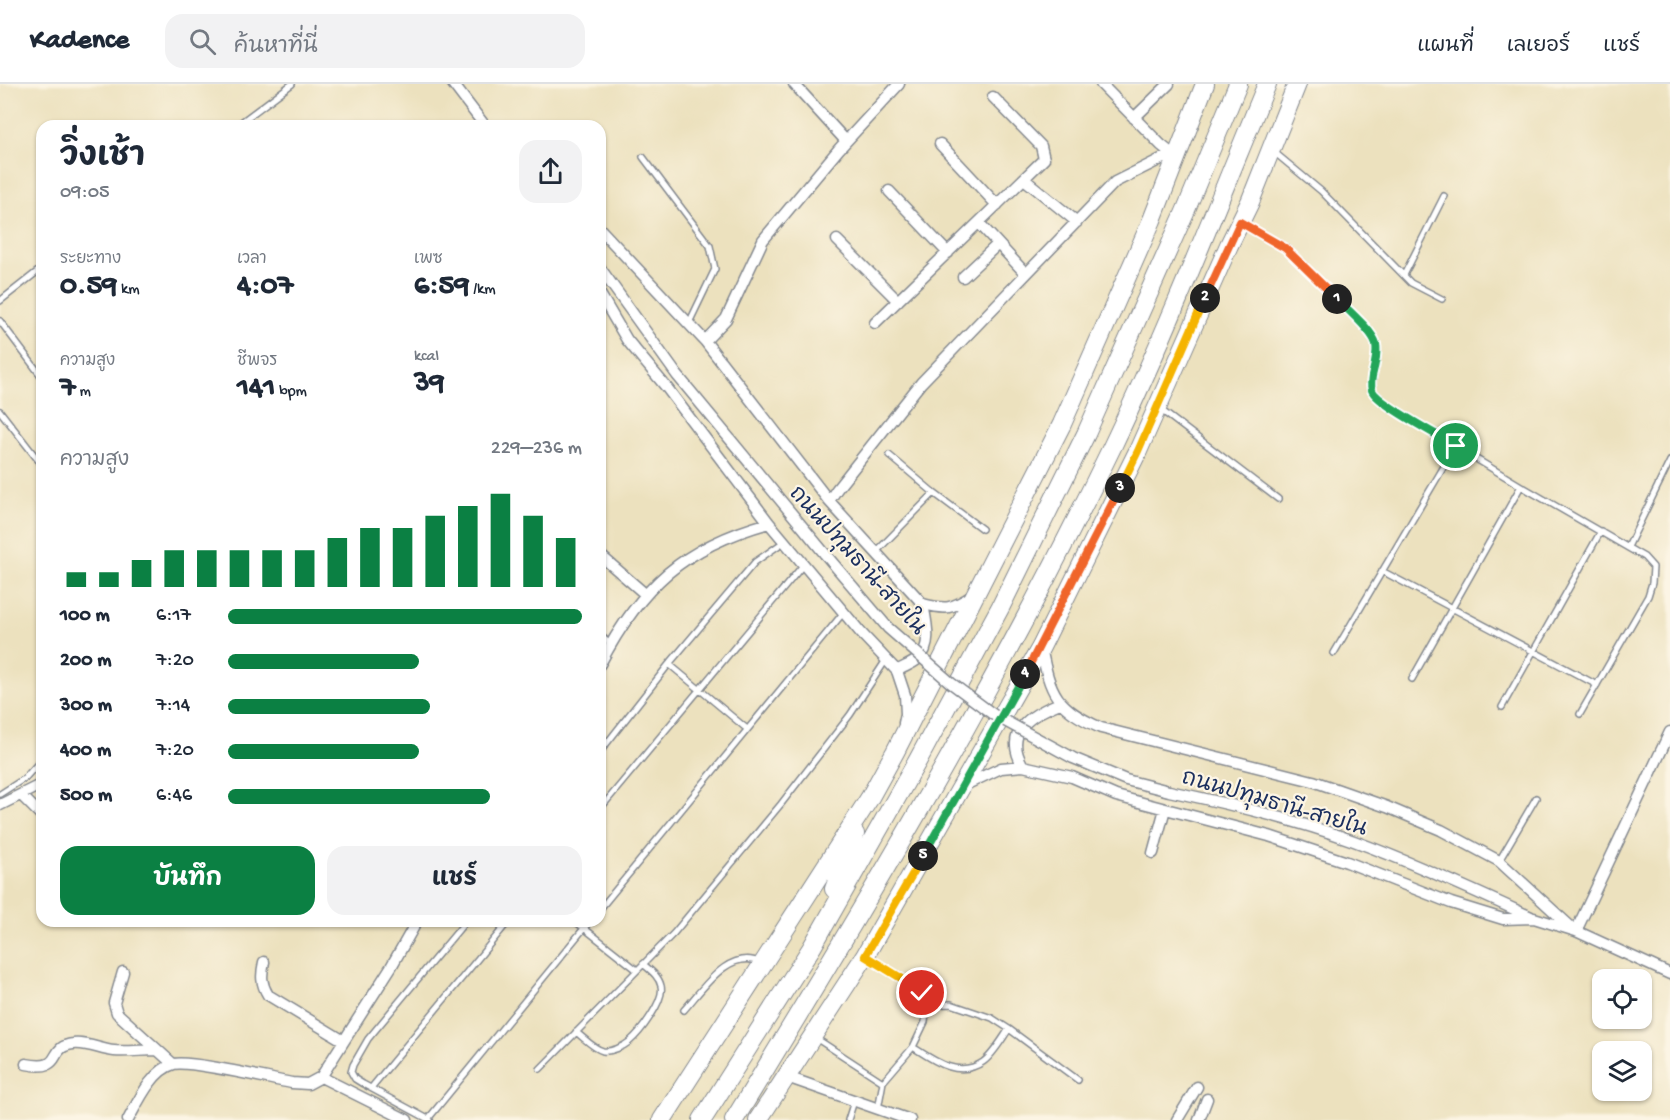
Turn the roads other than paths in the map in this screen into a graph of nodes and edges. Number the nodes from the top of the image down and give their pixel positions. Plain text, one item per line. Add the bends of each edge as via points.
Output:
1 (292, 84) edge
2 (453, 84) edge
3 (794, 84) edge
4 (899, 84) edge
5 (1101, 84) edge
6 (1169, 84) edge
7 (1205, 84) edge
8 (1238, 84) edge
9 (1267, 84) edge
10 (1297, 84) edge
11 (993, 97) dead end
12 (1134, 118) junction
13 (244, 120) edge
14 (480, 120) edge
15 (846, 141) junction
16 (940, 144) dead end
17 (1271, 149) junction
18 (1237, 156) junction
19 (643, 157) dead end
20 (1177, 158) junction
21 (1024, 179) junction
22 (889, 191) dead end
23 (1444, 196) dead end
24 (1250, 202) junction
25 (997, 205) junction
26 (1185, 212) junction
27 (1077, 222) junction
28 (1240, 222) junction
29 (979, 223) junction
30 (606, 235) edge
31 (837, 240) dead end
32 (998, 244) junction
33 (948, 253) junction
34 (1132, 266) junction
35 (36, 273) edge
36 (1026, 274) junction
37 (1404, 275) junction
38 (606, 276) edge
39 (963, 277) dead end
40 (1442, 299) dead end
41 (0, 301) edge
42 (898, 301) junction
43 (606, 304) edge
44 (0, 321) edge
45 (689, 323) junction
46 (875, 323) dead end
47 (705, 341) junction
48 (36, 369) edge
49 (1157, 408) junction
50 (0, 411) edge
51 (1456, 446) junction
52 (889, 455) dead end
53 (36, 457) edge
54 (1670, 461) edge
55 (1521, 486) junction
56 (933, 493) junction
57 (1278, 499) dead end
58 (829, 501) junction
59 (770, 523) junction
60 (982, 529) dead end
61 (1601, 531) junction
62 (785, 541) junction
63 (1628, 547) junction
64 (876, 552) junction
65 (606, 560) edge
66 (804, 564) junction
67 (1383, 571) junction
68 (977, 593) junction
69 (645, 594) junction
70 (923, 604) junction
71 (1452, 608) junction
72 (844, 612) junction
73 (606, 640) edge
74 (611, 644) junction
75 (1041, 646) junction
76 (1533, 651) junction
77 (606, 653) edge
78 (1334, 653) dead end
79 (886, 660) junction
80 (669, 664) junction
81 (897, 671) junction
82 (1412, 679) dead end
83 (1597, 686) junction
84 (699, 689) junction
85 (1060, 703) junction
86 (1502, 706) dead end
87 (1580, 714) dead end
88 (747, 729) junction
89 (1670, 732) edge
90 (606, 744) edge
91 (895, 752) junction
92 (36, 766) edge
93 (1023, 766) junction
94 (963, 786) junction
95 (36, 787) edge
96 (0, 794) edge
97 (21, 795) junction
98 (1536, 798) dead end
99 (868, 799) junction
100 (606, 802) edge
101 (0, 805) edge
102 (1165, 809) junction
103 (36, 810) edge
104 (933, 837) junction
105 (1153, 853) dead end
106 (1499, 861) junction
107 (606, 902) edge
108 (1534, 918) junction
109 (414, 927) edge
110 (460, 927) edge
111 (504, 927) edge
112 (584, 928) joint
113 (1576, 931) junction
114 (812, 947) junction
115 (865, 956) junction
116 (833, 959) junction
117 (264, 962) dead end
118 (763, 963) junction
119 (643, 964) junction
120 (637, 970) junction
121 (123, 972) dead end
122 (1670, 974) edge
123 (927, 1005) junction
124 (684, 1010) dead end
125 (1009, 1029) junction
126 (576, 1032) junction
127 (813, 1036) junction
128 (344, 1041) junction
129 (913, 1047) junction
130 (157, 1050) junction
131 (26, 1064) dead end
132 (173, 1064) junction
133 (540, 1069) dead end
134 (321, 1077) junction
135 (787, 1077) junction
136 (1078, 1080) dead end
137 (883, 1082) junction
138 (1197, 1087) dead end
139 (371, 1088) junction
140 (1207, 1099) dead end
141 (854, 1101) junction
142 (878, 1109) junction
143 (128, 1120) edge
144 (407, 1120) edge
145 (429, 1120) edge
146 (662, 1120) edge
147 (702, 1120) edge
148 (734, 1120) edge
149 (758, 1120) edge
150 (848, 1120) edge
151 (910, 1120) edge
152 (1177, 1120) edge
153 (1199, 1120) edge

1 - 13 lane
2 - 14 street
3 - 15 street
4 - 15 street
5 - 12 street
6 - 12 street
7 - 20 main road
8 - 26 main road
9 - 18 main road
10 - 17 main road
11 - 21 street via 1041,146 1044,159
12 - 20 street
15 - 47 street via 763,240 726,319
16 - 25 street
17 - 24 main road
17 - 37 lane via 1321,191
18 - 24 main road
18 - 116 main road via 1113,445 946,764
19 - 45 lane via 710,246 715,269
20 - 27 street via 1163,158 1115,182
20 - 34 main road
21 - 25 street
21 - 27 street
22 - 33 street
23 - 37 lane
24 - 28 main road
25 - 29 street
26 - 34 main road
26 - 114 main road via 1086,434 1001,606
27 - 36 street
28 - 49 main road
28 - 51 lane via 1285,248 1368,331 1376,344 1371,377 1375,395
29 - 32 street
29 - 33 street
30 - 45 street, ถนนปทุมธานี-สายใน
31 - 42 street
32 - 36 street
32 - 39 street
33 - 42 street
34 - 68 main road via 1062,424
35 - 41 lane
36 - 58 street via 921,383
37 - 40 lane via 1411,283
38 - 108 street, ถนนปทุมธานี-สายใน, bridge via 677,375 888,628 994,715 1073,758 1126,780 1224,802 1354,841
42 - 46 street
43 - 59 street via 627,340
44 - 48 lane
45 - 47 street, ถนนปทุมธานี-สายใน
47 - 58 street, ถนนปทุมธานี-สายใน
49 - 57 lane
49 - 75 main road
50 - 53 lane
51 - 55 lane
51 - 67 lane
52 - 56 lane
54 - 63 lane
55 - 61 lane
55 - 71 lane
56 - 60 lane
56 - 64 lane
58 - 64 street, ถนนปทุมธานี-สายใน
59 - 62 street
59 - 69 street via 709,545 680,563
61 - 63 lane
61 - 76 lane
62 - 66 street
62 - 80 lane via 755,562
63 - 83 lane via 1653,567 1652,583
64 - 70 street, ถนนปทุมธานี-สายใน
65 - 69 street
66 - 72 street
66 - 84 lane
67 - 71 lane
67 - 78 lane
68 - 70 street, ถนนปทุมธานี-สายใน via 943,609
68 - 91 main road
69 - 74 street
70 - 81 street via 926,647 919,658
71 - 76 lane
71 - 82 lane
72 - 79 street
72 - 88 lane
73 - 74 lane
74 - 77 street
75 - 85 street via 1047,677
75 - 94 main road
76 - 83 lane
76 - 86 lane
79 - 81 street
79 - 119 lane via 850,715 781,804 674,933
80 - 84 lane
80 - 90 lane
81 - 91 street via 906,714
83 - 87 lane
84 - 88 lane
84 - 100 lane
85 - 93 street via 1035,713 1023,724 1016,743
85 - 106 street via 1101,728 1313,781 1388,807
88 - 107 lane
89 - 113 street
91 - 99 main road
92 - 96 lane via 26,778
93 - 94 street via 1001,768
93 - 102 street via 1072,777 1116,796
94 - 104 main road
95 - 97 street
97 - 101 street
97 - 103 street
98 - 106 lane
99 - 114 main road
99 - 118 main road
102 - 105 street
102 - 108 street via 1269,836 1503,919
104 - 115 main road
104 - 116 main road
106 - 113 street
108 - 113 street
109 - 128 street
110 - 139 lane via 368,1040 353,1065 355,1079
111 - 139 lane
112 - 120 lane
112 - 145 lane
113 - 122 street
114 - 147 main road
115 - 123 lane via 914,986
115 - 127 main road
116 - 148 main road
117 - 128 street via 262,986 268,995
118 - 124 lane via 751,958 724,968
118 - 146 main road
119 - 120 lane
119 - 126 lane via 662,987 647,1021 628,1043 610,1051 600,1050
120 - 126 lane
121 - 130 street via 114,1003 117,1013
123 - 125 lane via 951,1004 992,1018
123 - 129 lane via 925,1022
125 - 129 lane via 984,1062 967,1070 951,1068
125 - 136 lane
126 - 133 lane
127 - 135 main road
127 - 137 lane
128 - 134 street
129 - 137 lane
130 - 131 street via 117,1052 73,1044 58,1052 50,1064
130 - 132 street
132 - 134 street via 292,1083 308,1084
132 - 143 street via 155,1076
134 - 144 street
135 - 141 street
135 - 149 main road
137 - 142 lane
138 - 152 street
139 - 145 lane
140 - 153 street
141 - 142 street
141 - 150 lane
142 - 151 street

